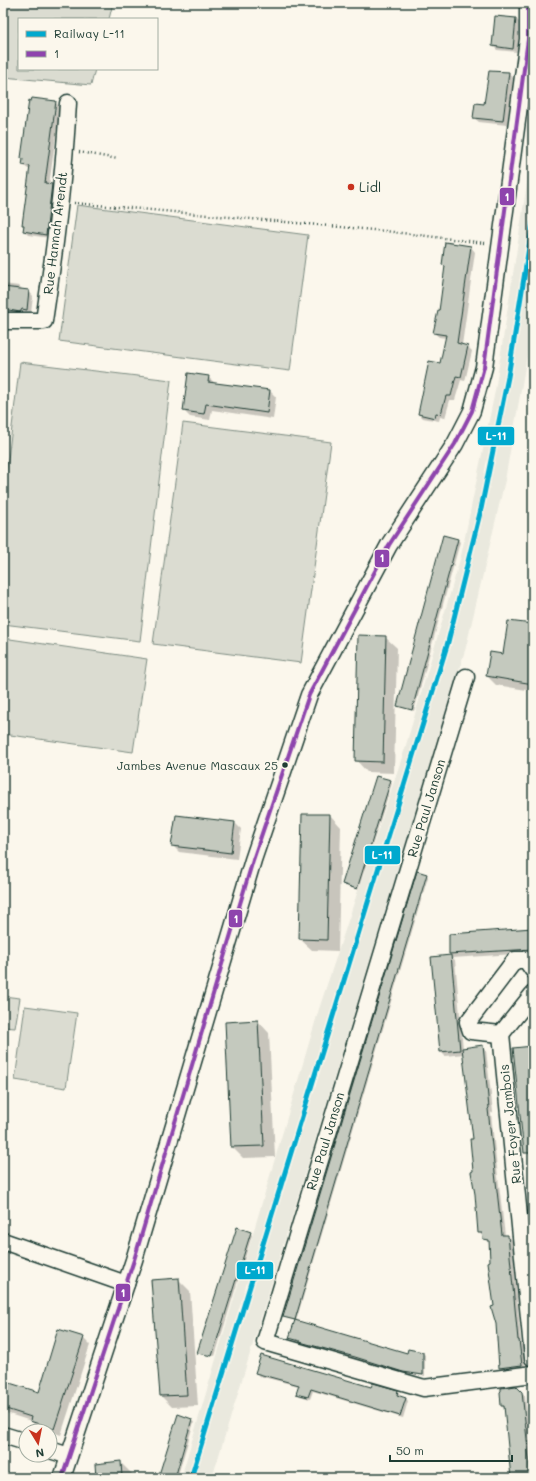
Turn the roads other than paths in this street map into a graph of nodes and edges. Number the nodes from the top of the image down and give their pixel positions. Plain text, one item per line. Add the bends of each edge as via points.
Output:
1 (528, 3) edge
2 (68, 103) dead end
3 (3, 321) edge
4 (466, 677) dead end
5 (533, 970) edge
6 (533, 994) edge
7 (501, 1034) junction
8 (3, 1241) edge
9 (126, 1284) junction
10 (533, 1358) edge
11 (533, 1374) edge
12 (3, 1436) edge
13 (18, 1440) edge
14 (58, 1452) edge
15 (70, 1456) junction
16 (62, 1478) edge

1 - 9 street via 528,39 484,367 472,412 455,444 389,545 309,695 253,860
2 - 3 street, Rue Hannah Arendt via 60,202 44,321
4 - 11 street, Rue Paul Janson via 265,1342 424,1388
5 - 7 street via 526,960 515,960 468,1022 471,1031
6 - 7 street
7 - 10 street, Rue Foyer Jambois
8 - 9 street
9 - 15 street
12 - 13 street
14 - 15 street
15 - 16 street

